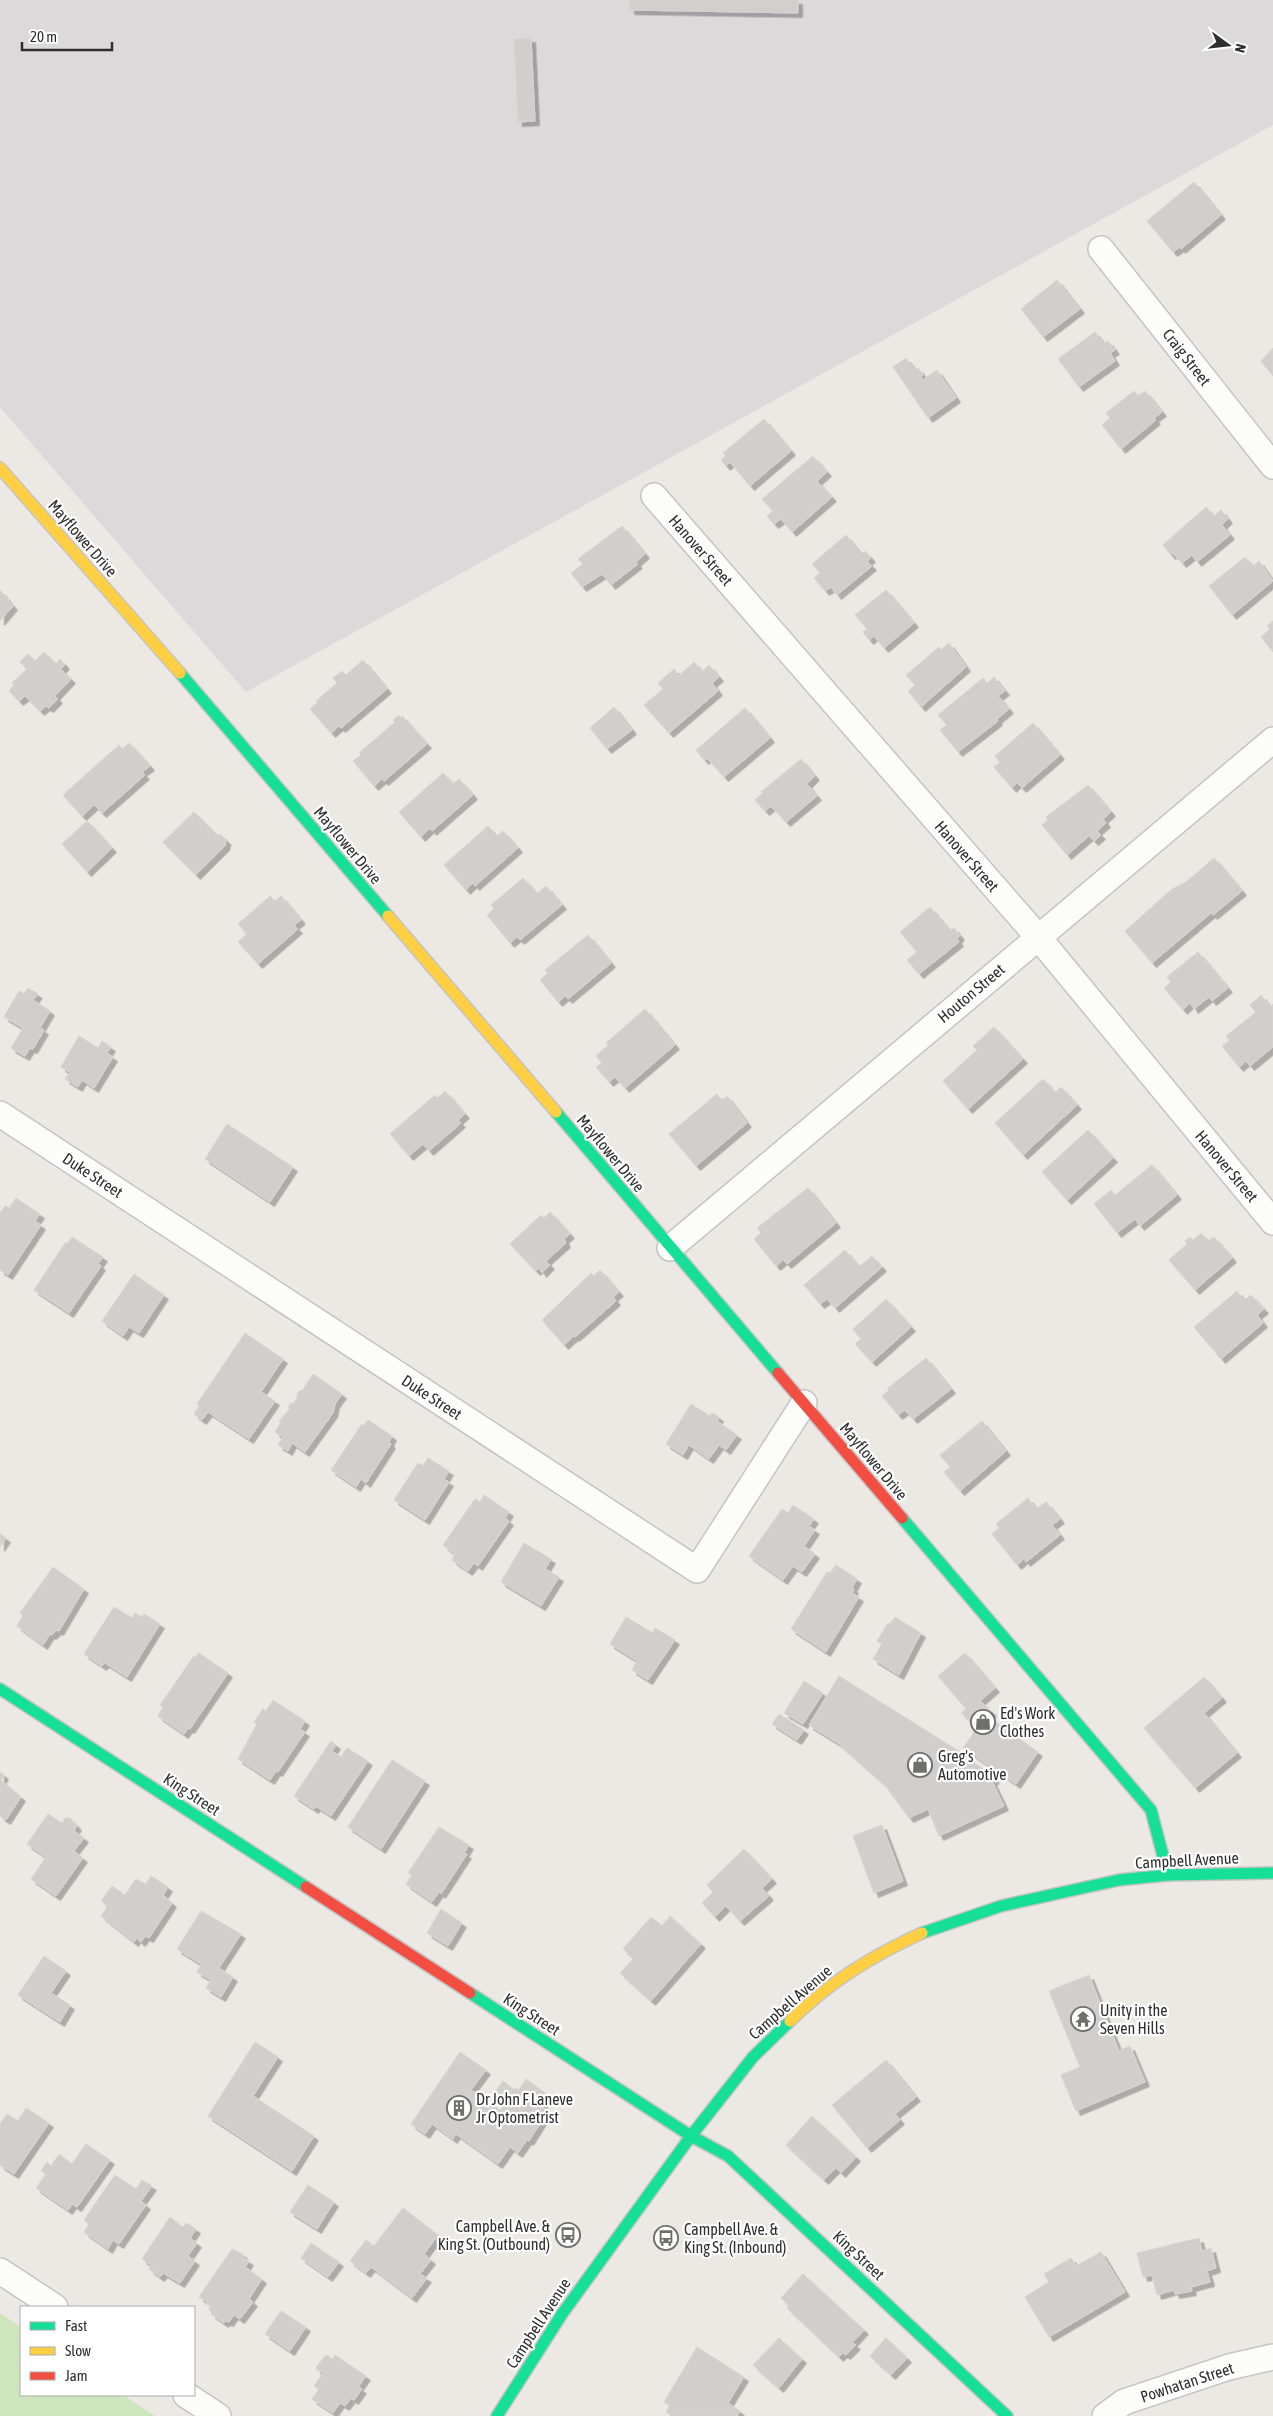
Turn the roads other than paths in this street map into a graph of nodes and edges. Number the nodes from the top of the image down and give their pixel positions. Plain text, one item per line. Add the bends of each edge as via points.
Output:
1 (1101, 249) dead end
2 (1273, 466) edge
3 (0, 468) edge
4 (654, 496) dead end
5 (1273, 740) edge
6 (1038, 937) junction
7 (0, 1114) edge
8 (1273, 1222) edge
9 (670, 1248) junction
10 (804, 1403) junction
11 (0, 1689) edge
12 (1273, 1873) edge
13 (1168, 1875) junction
14 (691, 2136) junction
15 (0, 2270) edge
16 (54, 2306) edge
17 (1273, 2357) edge
18 (188, 2396) edge
19 (218, 2416) edge
20 (497, 2416) edge
21 (1007, 2416) edge
22 (1105, 2416) edge

1 - 2 street, Craig Street
3 - 9 street, Mayflower Drive via 202,698
4 - 6 street, Hanover Street
5 - 6 street, Houton Street
6 - 8 street, Hanover Street
6 - 9 street, Houton Street
7 - 10 street, Duke Street via 697,1570
9 - 10 street, Mayflower Drive
10 - 13 street, Mayflower Drive via 1151,1810
11 - 14 street, King Street
12 - 13 street, Campbell Avenue
13 - 14 street, Campbell Avenue via 1119,1880 1002,1906 922,1933 878,1954 836,1980 780,2030 753,2057
14 - 20 street, Campbell Avenue via 562,2314
14 - 21 street, King Street via 728,2156
15 - 16 street
17 - 22 street, Powhatan Street via 1229,2366 1124,2402
18 - 19 street

